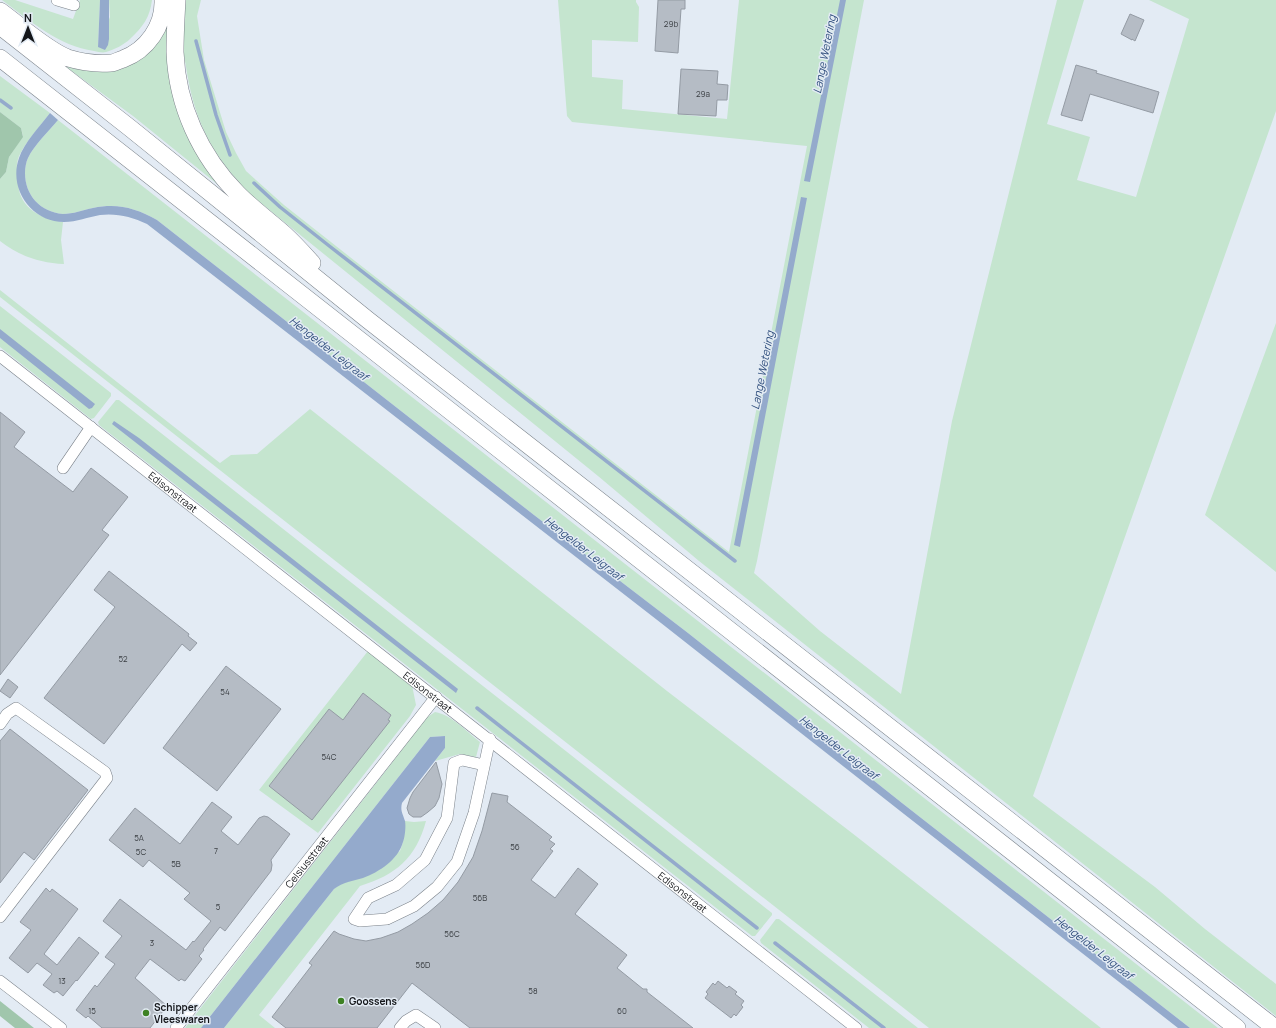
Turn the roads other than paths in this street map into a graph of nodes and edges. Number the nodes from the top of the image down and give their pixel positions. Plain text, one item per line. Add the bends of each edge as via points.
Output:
1 (57, 0) edge
2 (163, 0) edge
3 (177, 0) edge
4 (74, 5) dead end
5 (0, 11) edge
6 (0, 26) edge
7 (0, 58) edge
8 (368, 320) junction
9 (0, 356) edge
10 (91, 427) junction
11 (63, 468) dead end
12 (436, 697) junction
13 (0, 724) edge
14 (490, 739) junction
15 (484, 764) junction
16 (4, 905) edge
17 (0, 917) edge
18 (0, 981) edge
19 (61, 1028) edge
20 (176, 1028) edge
21 (400, 1028) edge
22 (435, 1028) edge
23 (856, 1028) edge
24 (1237, 1028) edge
25 (1275, 1028) edge

1 - 4 street
2 - 5 highway via 159,26 146,45 131,56 112,63 67,58
3 - 8 highway via 175,52 179,85 194,132 204,151 217,171 238,194 286,236
6 - 8 highway
7 - 24 highway
8 - 25 highway
9 - 10 street, Edisonstraat
10 - 11 street
10 - 12 street, Edisonstraat
12 - 14 street, Edisonstraat
12 - 20 street, Celsiusstraat
13 - 16 street via 7,714 16,708 104,772 107,778
14 - 15 street
14 - 23 street, Edisonstraat
15 - 15 street via 474,813 457,862 437,887 414,906 387,919 354,919 368,898 396,885 425,860 447,818 454,763 462,760
16 - 17 street
18 - 19 street
21 - 22 street via 406,1020 416,1015

